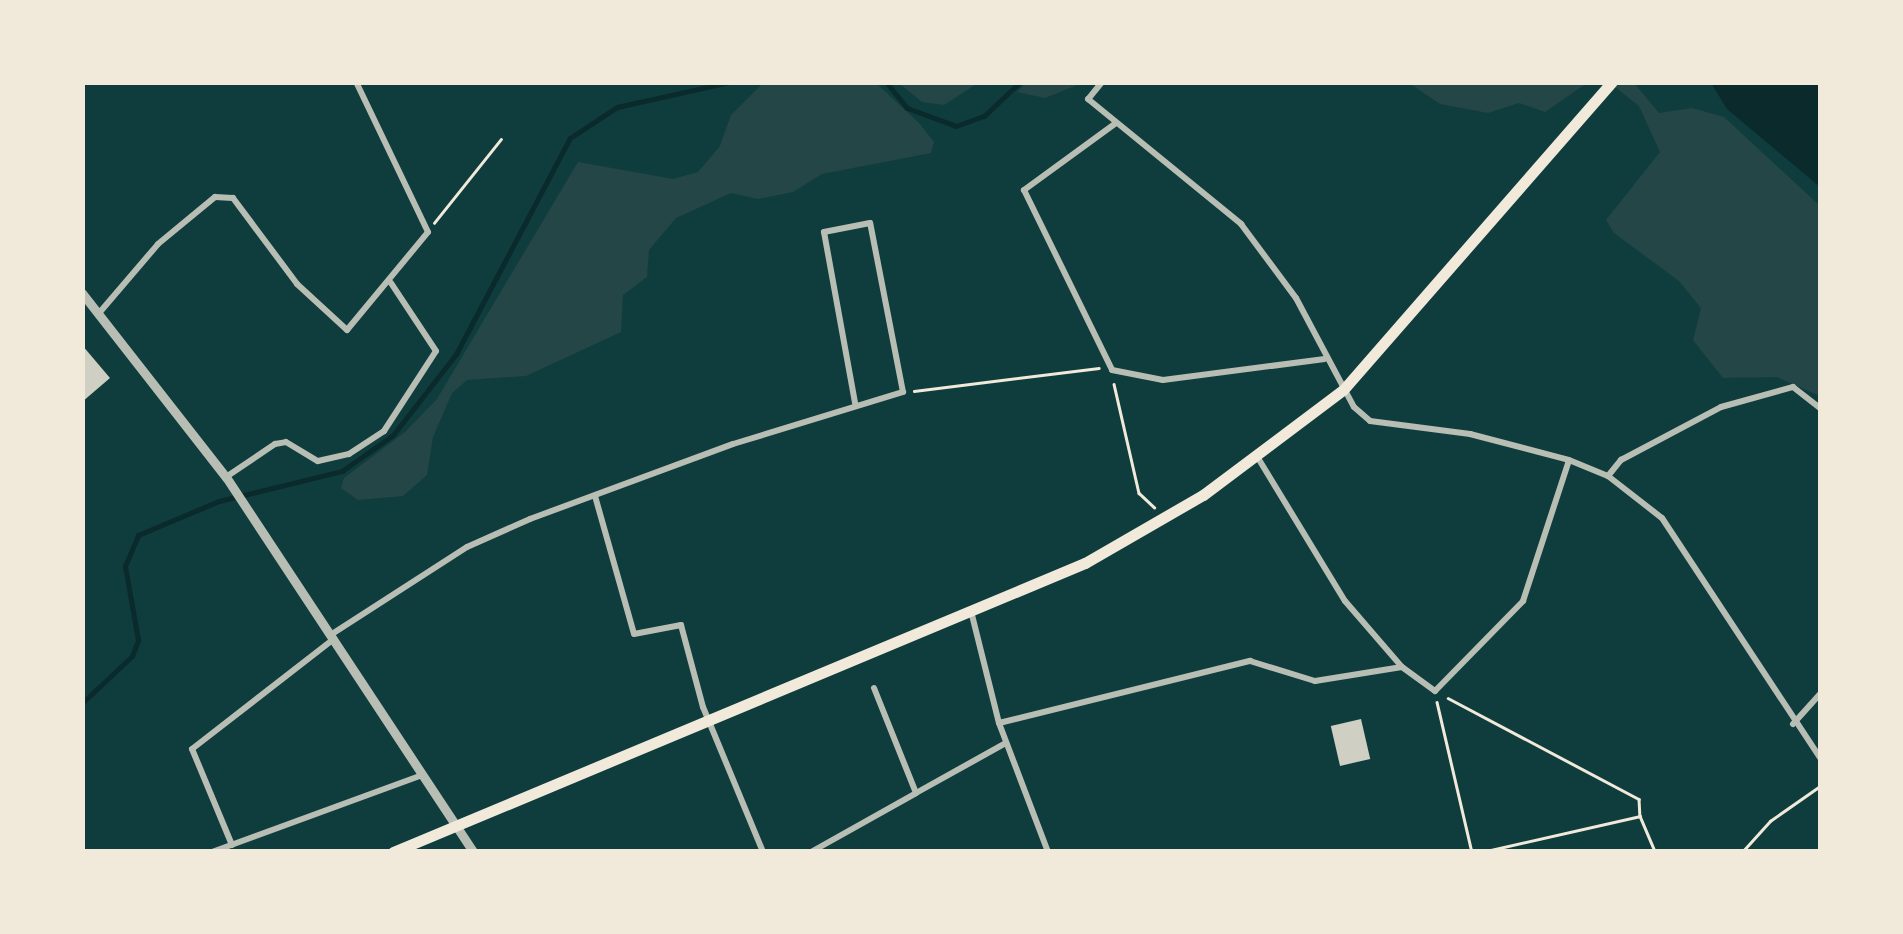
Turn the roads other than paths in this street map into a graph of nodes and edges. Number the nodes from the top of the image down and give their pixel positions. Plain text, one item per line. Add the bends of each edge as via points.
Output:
1 (356, 82) edge
2 (1102, 82) edge
3 (1612, 82) edge
4 (1116, 123) junction
5 (391, 283) junction
6 (82, 293) edge
7 (100, 312) junction
8 (1324, 359) junction
9 (1343, 390) junction
10 (854, 403) junction
11 (1820, 408) edge
12 (1258, 458) junction
13 (1569, 460) junction
14 (1608, 476) junction
15 (229, 482) junction
16 (595, 496) junction
17 (971, 610) junction
18 (334, 636) junction
19 (1402, 667) junction
20 (874, 688) dead end
21 (1820, 694) edge
22 (710, 718) junction
23 (1000, 724) junction
24 (1794, 724) junction
25 (1006, 743) junction
26 (1820, 758) edge
27 (425, 774) junction
28 (916, 794) junction
29 (457, 825) junction
30 (232, 845) junction
31 (212, 852) edge
32 (392, 852) edge
33 (473, 852) edge
34 (763, 852) edge
35 (811, 852) edge
36 (1048, 852) edge

1 - 5 street via 428,232
2 - 4 street via 1088,98
3 - 9 highway
4 - 8 street via 1242,224 1296,298
4 - 8 street via 1024,190 1112,370 1162,380
5 - 7 street via 347,330 297,284 233,198 214,197 158,244
5 - 15 street via 436,350 384,431 348,454 318,461 286,442 275,444
6 - 7 street
7 - 15 street
8 - 9 street
9 - 12 highway
9 - 13 street via 1370,421 1470,434
10 - 10 street via 903,392 870,222 824,232
10 - 16 street
11 - 14 street via 1793,387 1721,407 1621,460
12 - 17 highway via 1086,563
12 - 19 street via 1338,591
13 - 14 street
13 - 19 street via 1523,601 1434,691
14 - 24 street via 1662,518 1688,550
15 - 18 street
16 - 18 street via 466,547
16 - 22 street via 634,634 681,625
17 - 22 highway
17 - 23 street
18 - 27 street
18 - 30 street via 192,749
19 - 23 street via 1315,680 1250,662
20 - 28 street
21 - 24 street
22 - 29 highway
22 - 34 street
23 - 25 street
24 - 26 street
25 - 28 street
25 - 36 street
27 - 29 street
27 - 30 street
28 - 35 street
29 - 32 highway
29 - 33 street
30 - 31 street

